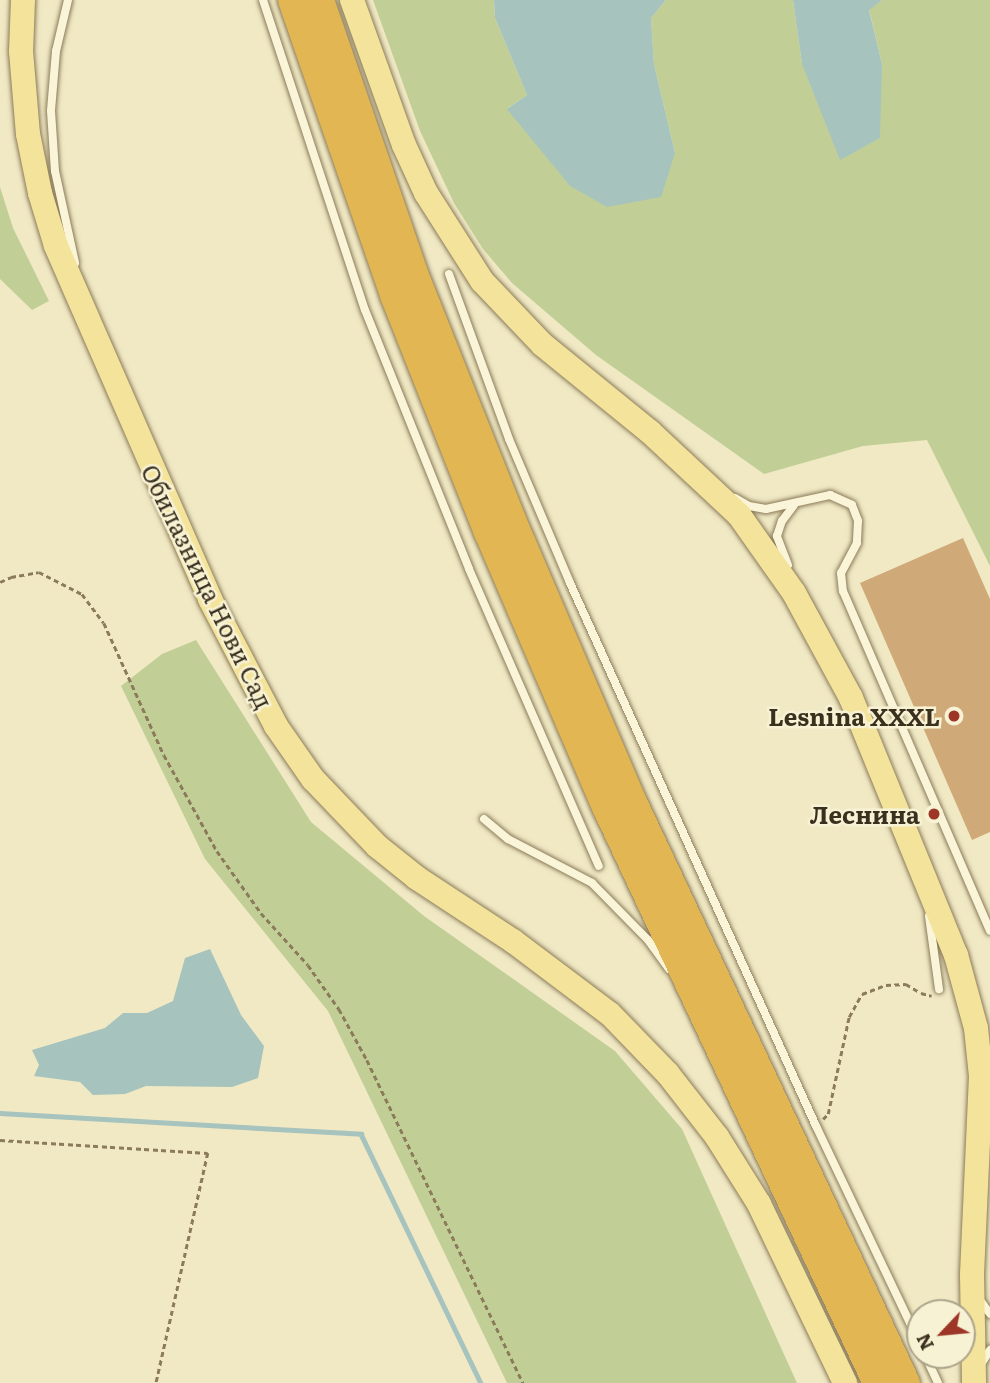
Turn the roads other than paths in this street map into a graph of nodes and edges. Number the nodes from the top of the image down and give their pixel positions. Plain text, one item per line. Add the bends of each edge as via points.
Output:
1 (23, 0) edge
2 (68, 0) edge
3 (262, 0) edge
4 (292, 0) edge
5 (320, 0) edge
6 (352, 0) edge
7 (449, 274) dead end
8 (95, 339) junction
9 (713, 489) junction
10 (794, 505) junction
11 (794, 593) junction
12 (893, 804) junction
13 (484, 819) dead end
14 (599, 866) dead end
15 (990, 931) edge
16 (939, 989) road end
17 (706, 1021) junction
18 (972, 1275) junction
19 (990, 1314) edge
20 (906, 1315) edge
21 (990, 1350) edge
22 (845, 1383) edge
23 (877, 1383) edge
24 (906, 1383) edge
25 (974, 1383) edge

1 - 8 main road, Обилазница Нови Сад via 23,83 34,167 56,246
2 - 8 lane via 56,51 51,111 55,171
3 - 14 lane via 365,310 517,683
4 - 17 highway via 394,295 449,436 607,809
5 - 24 highway via 417,281 512,520 632,800
6 - 9 main road via 386,102 426,193 482,281 543,345
7 - 20 lane via 509,439 570,583
8 - 22 main road, Обилазница Нови Сад via 210,599 292,751 333,803 377,846 610,1014 668,1074 717,1137 759,1204
9 - 10 lane via 757,508
9 - 11 main road via 761,543
10 - 11 lane via 782,520 777,537
10 - 15 lane via 830,495 847,500 856,513 857,543 841,573 843,591
11 - 12 main road via 851,698
12 - 16 lane via 929,917
12 - 18 main road via 956,955 976,1028 980,1116
13 - 17 lane via 508,839 592,883 648,940
17 - 23 highway
18 - 19 lane via 977,1296
18 - 25 main road
21 - 25 lane

